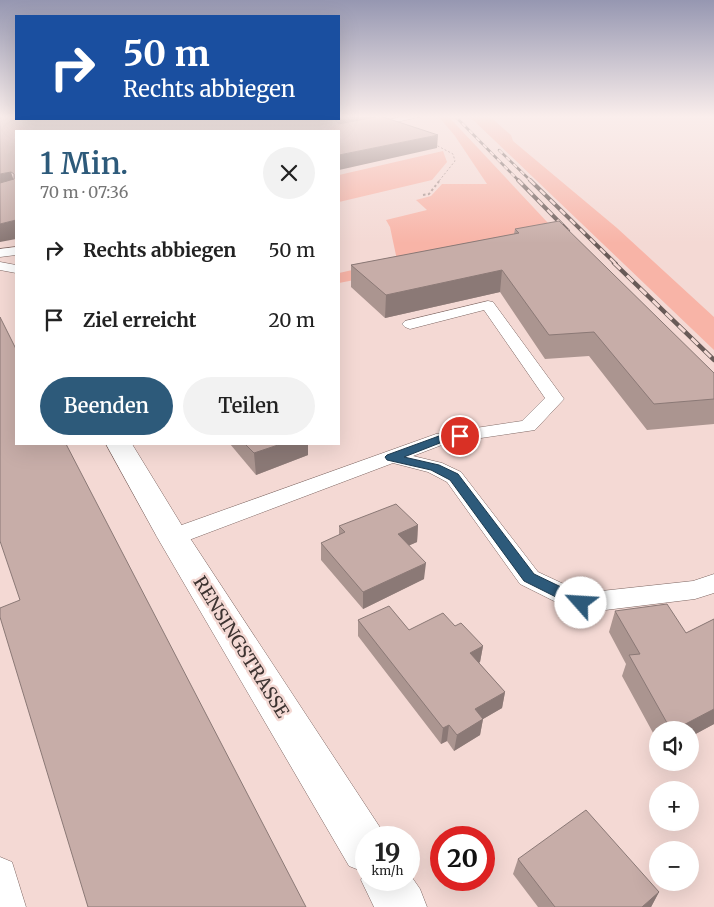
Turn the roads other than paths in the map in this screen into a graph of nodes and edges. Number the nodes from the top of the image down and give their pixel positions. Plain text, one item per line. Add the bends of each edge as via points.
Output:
1 (15, 251) edge
2 (0, 254) edge
3 (0, 266) edge
4 (15, 269) edge
5 (410, 324) dead end
6 (120, 445) edge
7 (391, 457) junction
8 (173, 537) junction
9 (714, 583) edge
10 (355, 831) edge
11 (0, 874) edge
12 (392, 891) edge
13 (8, 907) edge
14 (402, 907) edge

1 - 2 lane
3 - 4 lane
5 - 7 lane via 488,305 555,398 528,426 443,438
6 - 8 street, RENSINGSTRASSE
7 - 8 lane
7 - 9 lane via 435,467 454,477 529,578 581,603 694,590
8 - 10 street, RENSINGSTRASSE
11 - 13 lane
12 - 14 street

